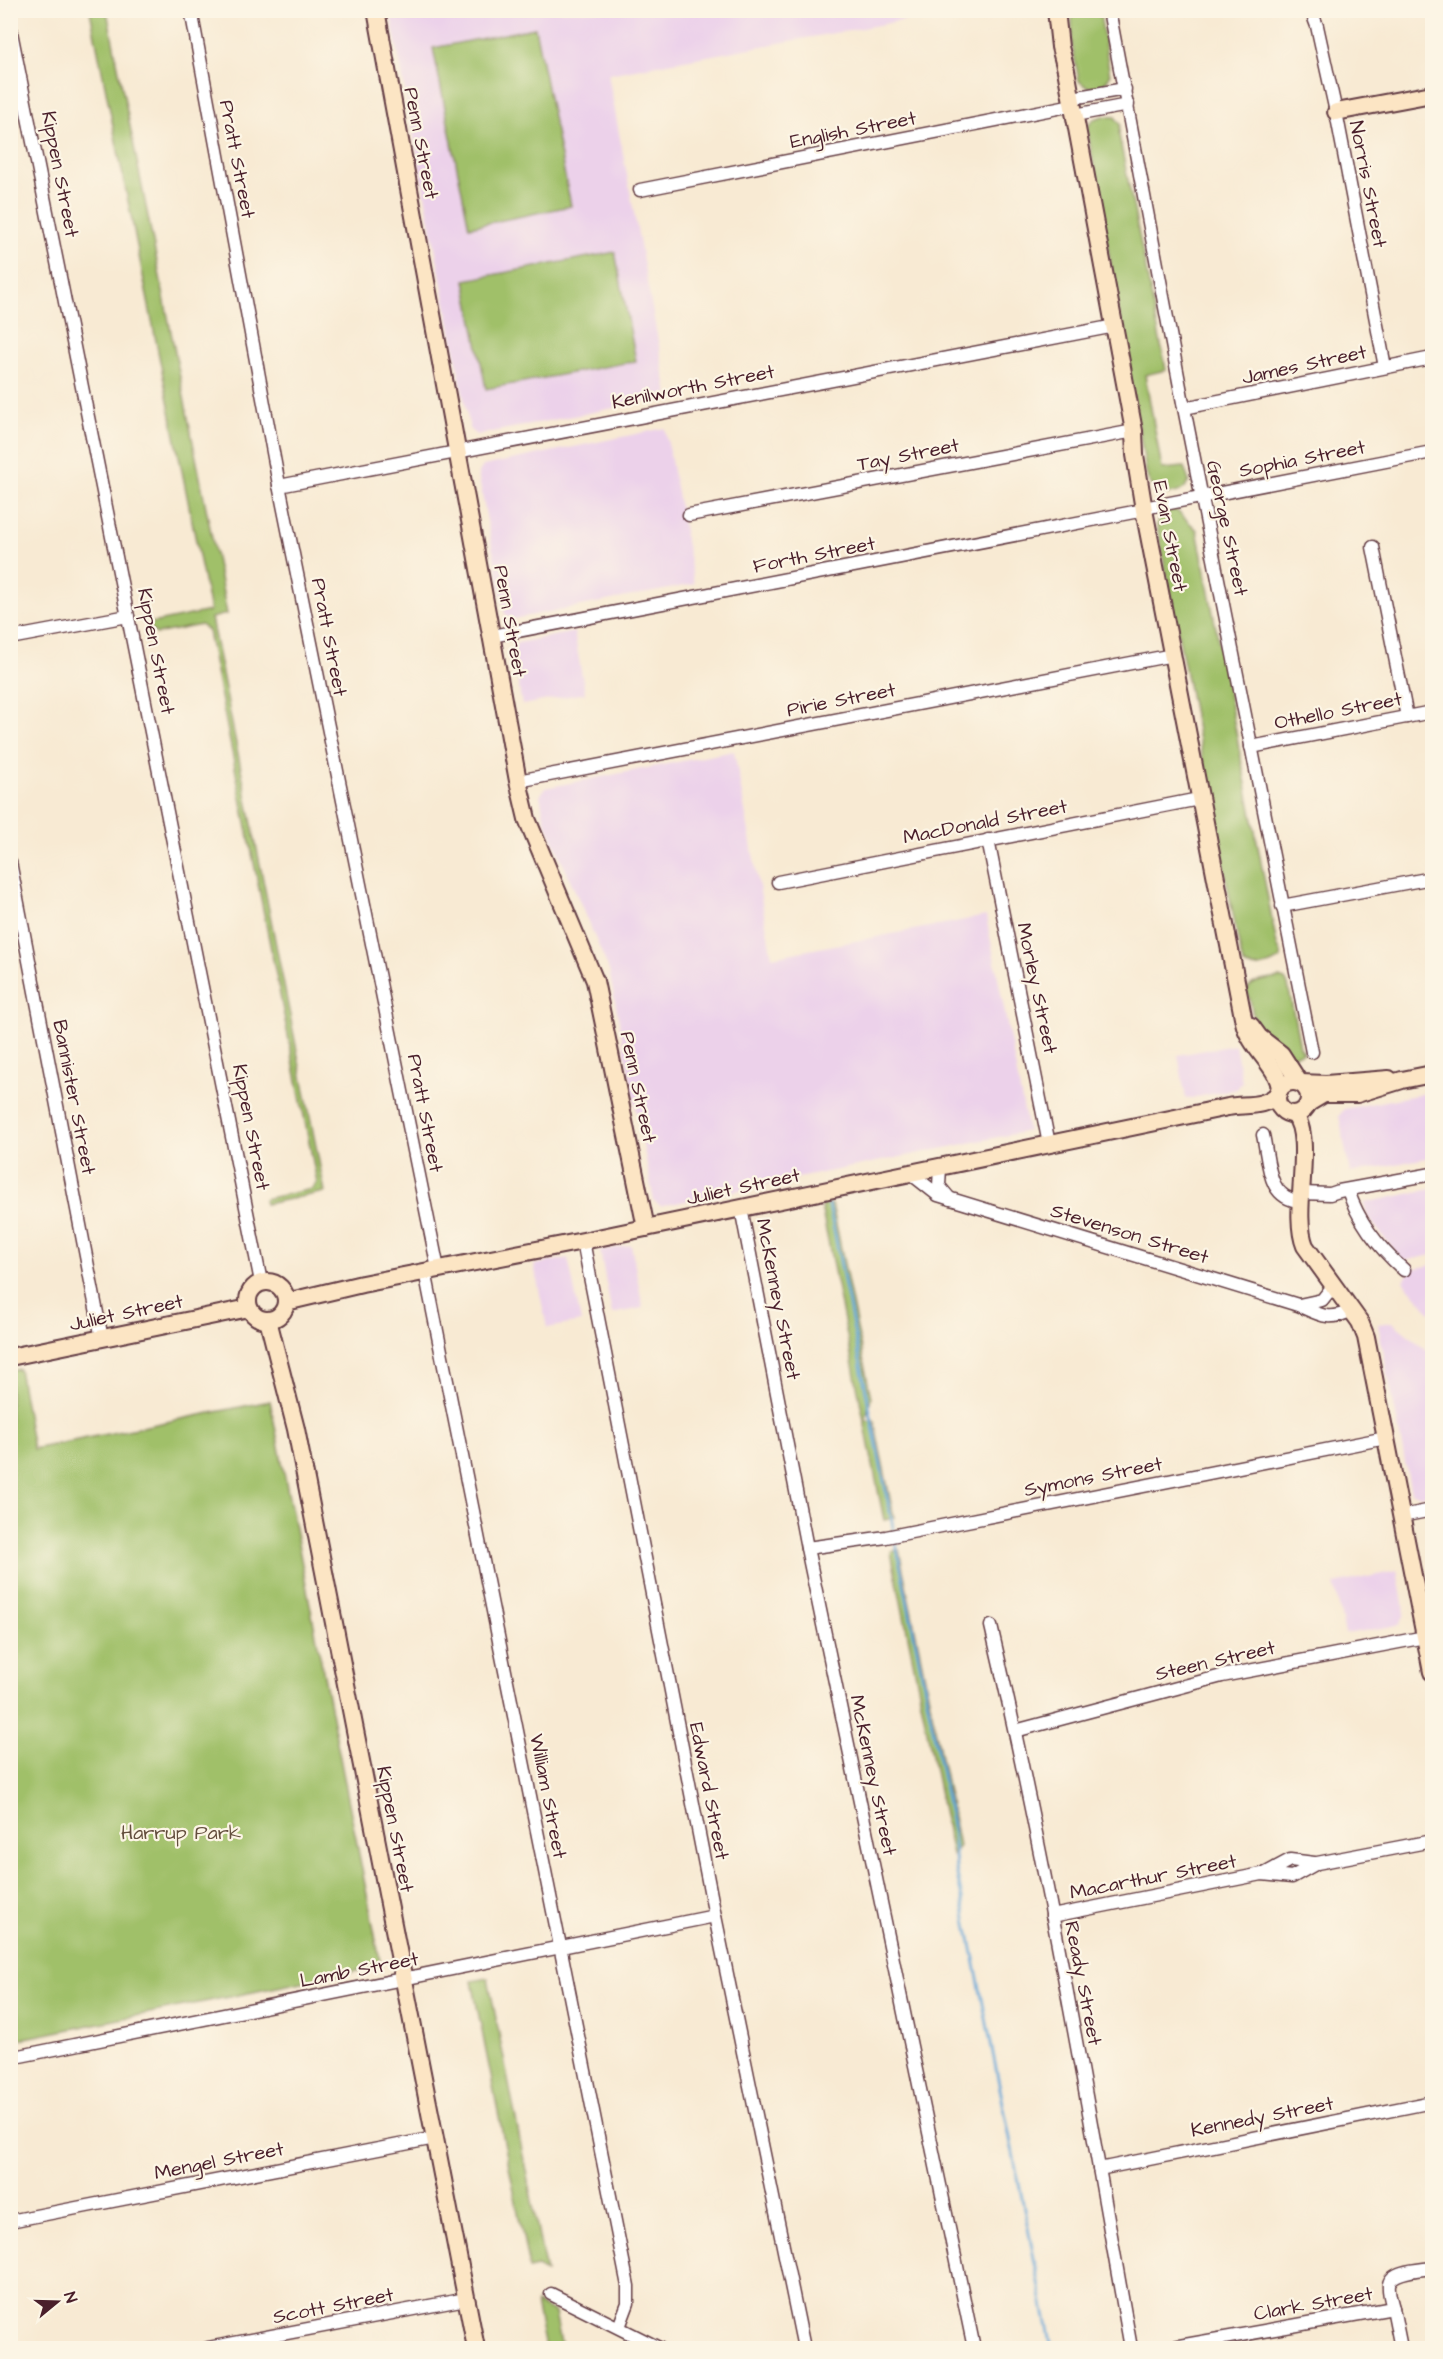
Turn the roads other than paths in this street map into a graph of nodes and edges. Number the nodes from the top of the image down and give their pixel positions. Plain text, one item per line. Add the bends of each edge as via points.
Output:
1 (191, 10) edge
2 (376, 10) edge
3 (1056, 10) edge
4 (1066, 10) edge
5 (1109, 10) edge
6 (1311, 10) edge
7 (10, 27) edge
8 (1066, 70) junction
9 (1125, 89) junction
10 (1432, 94) edge
11 (1128, 105) junction
12 (1073, 106) junction
13 (1336, 112) junction
14 (640, 190) dead end
15 (1115, 326) junction
16 (1432, 358) edge
17 (1385, 367) junction
18 (1184, 408) junction
19 (1134, 431) junction
20 (458, 452) junction
21 (1432, 452) edge
22 (279, 486) junction
23 (1202, 498) junction
24 (1144, 509) junction
25 (689, 515) dead end
26 (1373, 547) dead end
27 (128, 616) junction
28 (492, 636) junction
29 (10, 639) edge
30 (1173, 655) junction
31 (1432, 712) edge
32 (1407, 717) junction
33 (1251, 747) junction
34 (518, 781) junction
35 (1199, 799) junction
36 (988, 840) junction
37 (10, 862) edge
38 (1432, 878) edge
39 (778, 882) dead end
40 (1282, 906) junction
41 (1241, 1009) junction
42 (1312, 1052) dead end
43 (1432, 1074) edge
44 (1402, 1080) junction
45 (1300, 1083) junction
46 (1279, 1091) junction
47 (1301, 1109) junction
48 (1209, 1112) junction
49 (1263, 1135) dead end
50 (1049, 1144) junction
51 (940, 1167) junction
52 (910, 1173) junction
53 (1432, 1174) edge
54 (1302, 1189) junction
55 (1344, 1190) junction
56 (951, 1199) junction
57 (741, 1208) junction
58 (646, 1228) junction
59 (583, 1241) junction
60 (431, 1270) junction
61 (1404, 1270) dead end
62 (261, 1282) junction
63 (1334, 1285) junction
64 (286, 1302) junction
65 (1298, 1305) junction
66 (249, 1308) junction
67 (1352, 1310) junction
68 (268, 1320) junction
69 (102, 1339) junction
70 (10, 1357) edge
71 (1386, 1438) junction
72 (1432, 1510) edge
73 (1402, 1516) junction
74 (807, 1548) junction
75 (991, 1626) dead end
76 (1425, 1636) junction
77 (1432, 1672) edge
78 (1015, 1731) junction
79 (1432, 1841) edge
80 (715, 1916) junction
81 (1052, 1917) junction
82 (560, 1948) junction
83 (404, 1980) junction
84 (10, 2058) edge
85 (1432, 2102) edge
86 (435, 2138) junction
87 (1098, 2169) junction
88 (10, 2221) edge
89 (1432, 2268) edge
90 (551, 2294) dead end
91 (466, 2299) junction
92 (1393, 2308) junction
93 (619, 2327) junction
94 (208, 2349) edge
95 (476, 2349) edge
96 (659, 2349) edge
97 (804, 2349) edge
98 (974, 2349) edge
99 (1131, 2349) edge
100 (1168, 2349) edge
101 (1401, 2349) edge

1 - 22 street, Pratt Street
2 - 20 street, Penn Street
3 - 8 street, Evan Street
4 - 8 street, Evan Street
5 - 9 street, George Street
6 - 13 street, Norris Street
7 - 27 street, Kippen Street
8 - 12 street, Evan Street
9 - 11 street, George Street
9 - 12 street
10 - 13 street
11 - 12 street
11 - 18 street, George Street
12 - 14 street, English Street
12 - 15 street, Evan Street
13 - 17 street, Norris Street
15 - 19 street, Evan Street
15 - 20 street, Kenilworth Street
16 - 17 street, James Street
17 - 18 street, James Street
18 - 23 street, George Street
19 - 24 street, Evan Street
19 - 25 street, Tay Street
20 - 22 street, Kenilworth Street
20 - 28 street, Penn Street
21 - 23 street, Sophia Street
22 - 60 street, Pratt Street
23 - 24 street, Sophia Street
23 - 33 street, George Street
24 - 28 street, Forth Street
24 - 30 street, Evan Street
26 - 32 street
27 - 29 street
27 - 62 street, Kippen Street
28 - 34 street, Penn Street
30 - 34 street, Pirie Street
30 - 35 street, Evan Street
31 - 32 street, Othello Street
32 - 33 street, Othello Street
33 - 40 street, George Street
34 - 58 street, Penn Street via 527,819 595,981
35 - 36 street, MacDonald Street
35 - 41 street, Evan Street
36 - 39 street, MacDonald Street
36 - 50 street, Morley Street
37 - 69 street, Bannister Street
38 - 40 street
40 - 42 street, George Street
41 - 45 street, Evan Street via 1254,1031 1279,1052
41 - 46 street, Evan Street via 1250,1040 1275,1073
43 - 44 street, Juliet Street
44 - 45 street, Juliet Street
44 - 47 street, Juliet Street via 1357,1094 1324,1094
45 - 46 street via 1289,1082
45 - 47 street via 1308,1090
46 - 47 street via 1280,1107
46 - 48 street, Juliet Street via 1263,1104
47 - 48 street, Juliet Street
47 - 54 street via 1312,1136
48 - 50 street, Juliet Street
49 - 54 street via 1277,1192 1288,1200
50 - 51 street, Juliet Street
51 - 52 street, Juliet Street
51 - 56 street via 940,1188
52 - 56 street, Stevenson Street via 935,1194
52 - 57 street, Juliet Street
53 - 55 street
54 - 55 street via 1330,1194
54 - 63 street via 1302,1238
55 - 61 street via 1382,1248
56 - 65 street, Stevenson Street
57 - 58 street, Juliet Street
57 - 74 street, McKenney Street
58 - 59 street, Juliet Street
59 - 60 street, Juliet Street
59 - 80 street, Edward Street
60 - 64 street, Juliet Street
60 - 82 street, William Street
62 - 64 street via 279,1286
62 - 66 street via 251,1289
63 - 65 street via 1322,1300
63 - 67 street
64 - 68 street via 278,1316
65 - 67 street, Stevenson Street via 1329,1317
66 - 68 street via 257,1317
66 - 69 street, Juliet Street
67 - 71 street via 1366,1337
68 - 83 street, Kippen Street via 296,1429
69 - 70 street, Juliet Street
71 - 73 street
71 - 74 street, Symons Street via 902,1534
72 - 73 street
73 - 76 street
74 - 98 street, McKenney Street
75 - 78 street, Ready Street
76 - 77 street
76 - 78 street, Steen Street via 1222,1676
78 - 81 street, Ready Street
79 - 81 street, Macarthur Street via 1322,1862 1292,1876 1262,1874
80 - 82 street, Lamb Street
80 - 97 street, Edward Street
81 - 87 street, Ready Street
82 - 83 street, Lamb Street
82 - 93 street, William Street via 628,2286 628,2303
83 - 84 street, Lamb Street
83 - 86 street, Kippen Street
85 - 87 street, Kennedy Street
86 - 88 street, Mengel Street
86 - 91 street, Kippen Street
87 - 99 street, Ready Street
89 - 92 street, Clark Street via 1397,2275 1391,2280
90 - 93 street
91 - 94 street, Scott Street
91 - 95 street, Kippen Street
92 - 100 street, Clark Street
92 - 101 street
93 - 96 street

